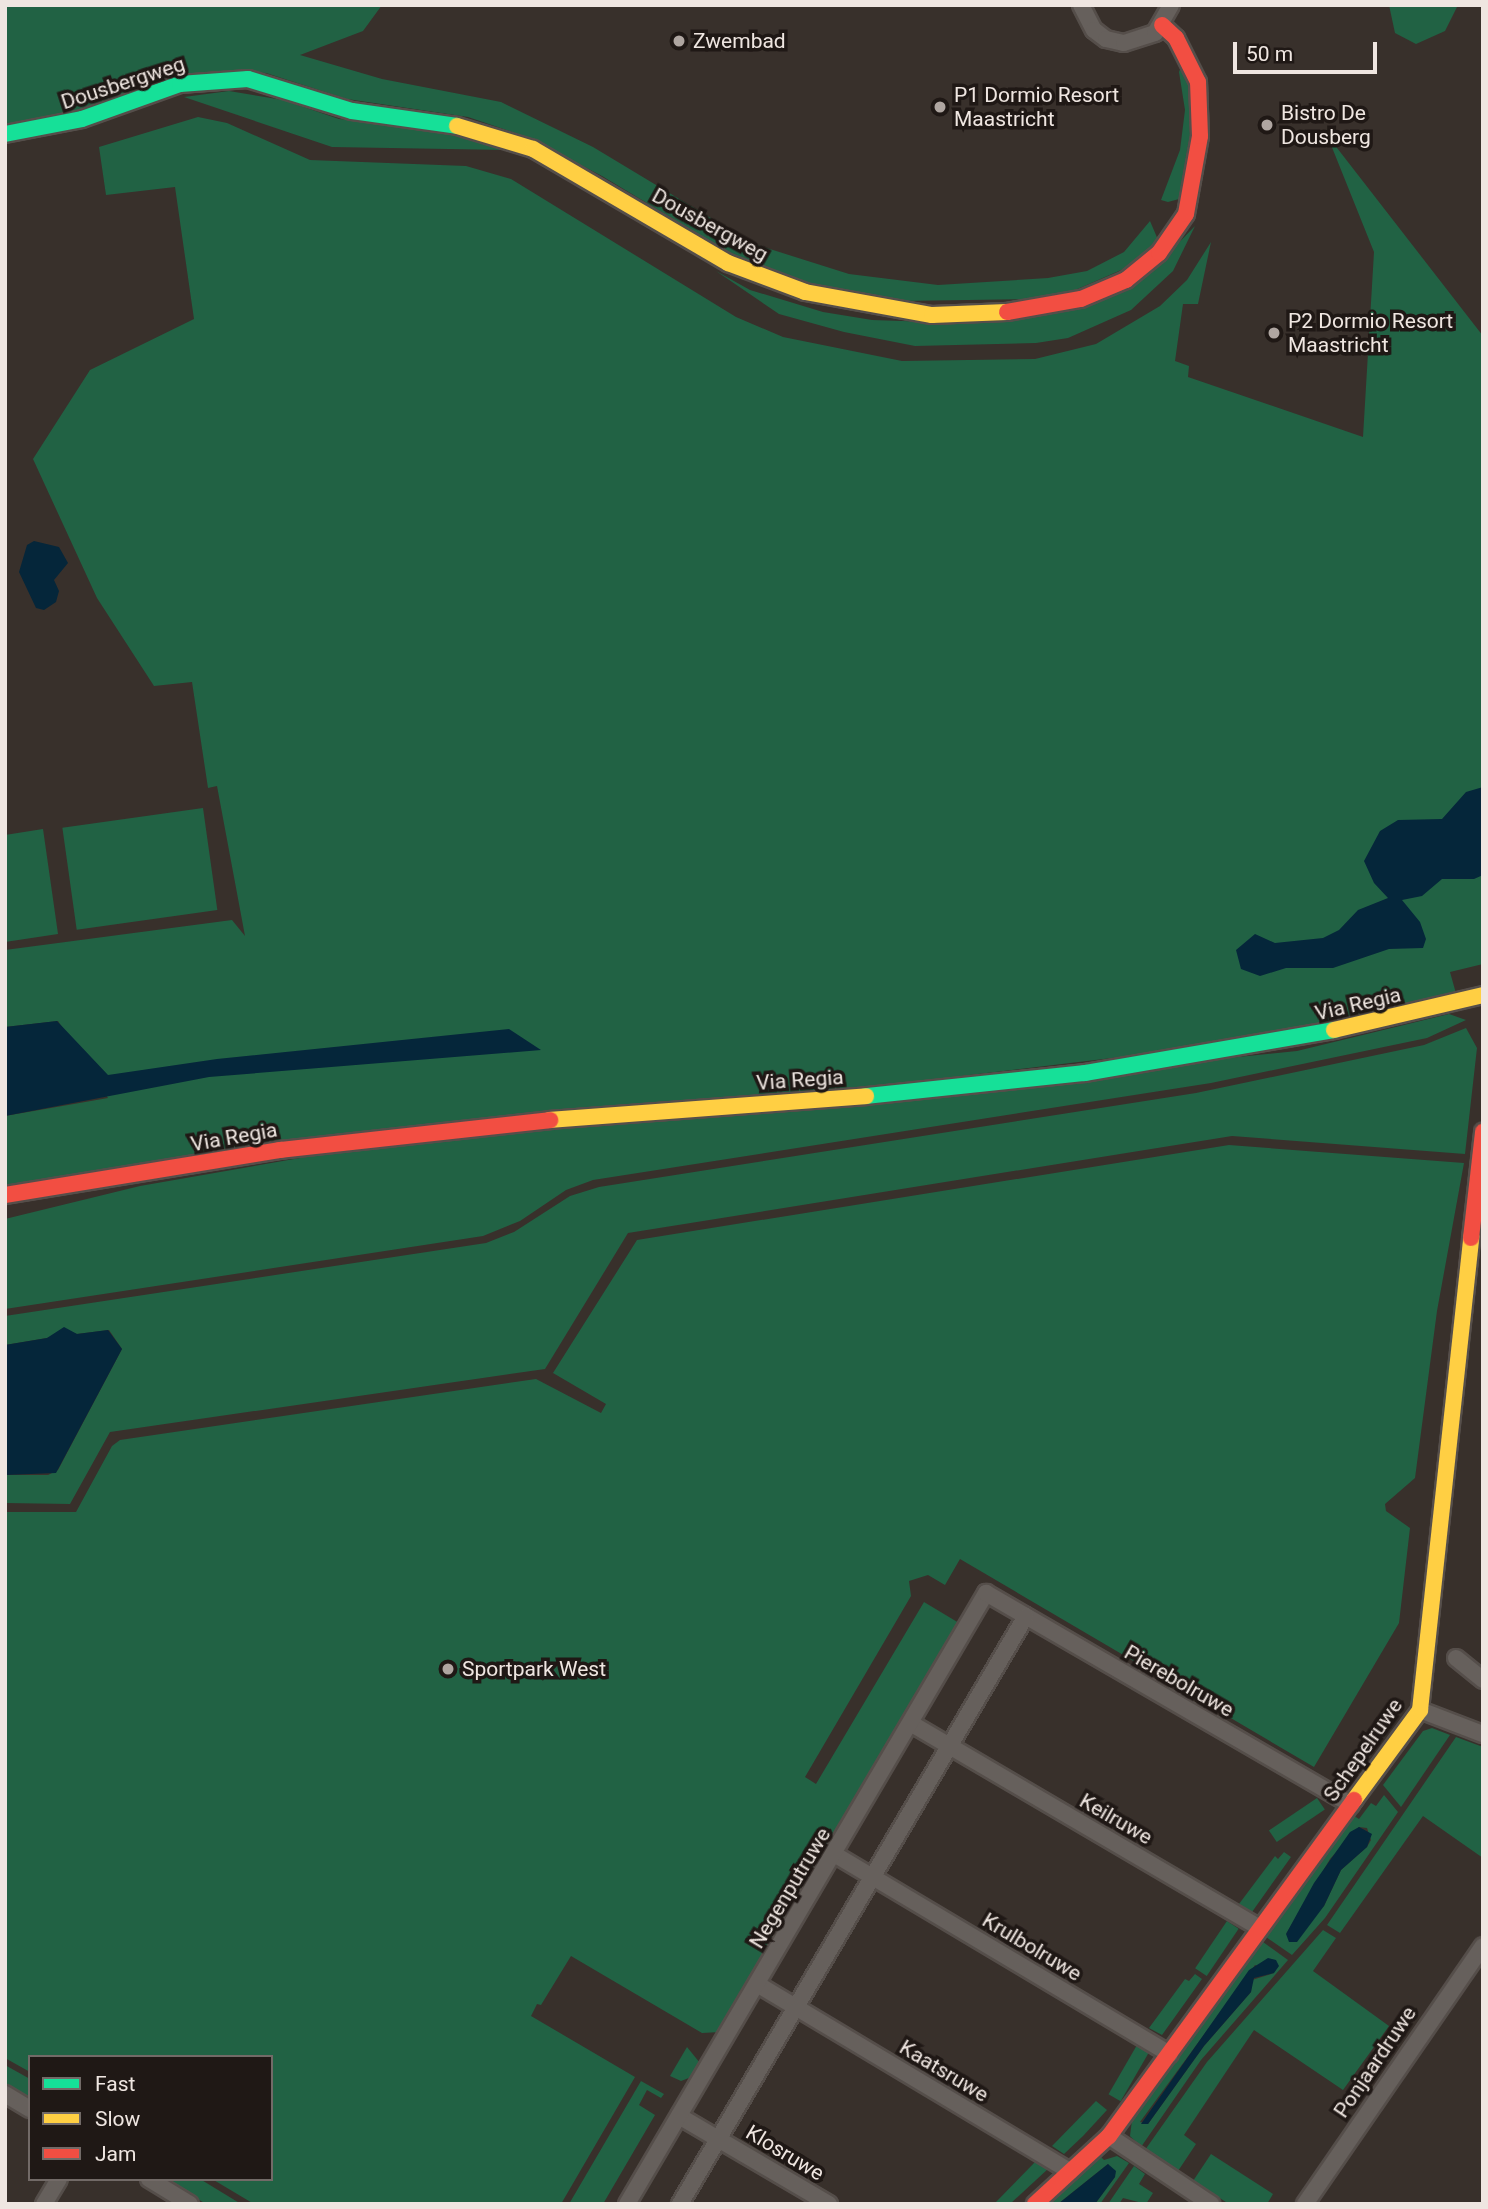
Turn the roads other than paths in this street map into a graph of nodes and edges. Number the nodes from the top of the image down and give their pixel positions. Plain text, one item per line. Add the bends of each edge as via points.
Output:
1 (1081, 5) edge
2 (1171, 5) edge
3 (1162, 25) junction
4 (5, 134) edge
5 (1483, 995) edge
6 (1483, 1132) edge
7 (117, 1180) junction
8 (5, 1195) edge
9 (5, 1212) edge
10 (986, 1593) joint
11 (1026, 1616) junction
12 (1456, 1658) dead end
13 (1483, 1680) edge
14 (1420, 1710) junction
15 (912, 1724) junction
16 (1483, 1734) edge
17 (950, 1746) junction
18 (1351, 1805) junction
19 (834, 1854) junction
20 (873, 1876) junction
21 (1260, 1928) junction
22 (1483, 1945) edge
23 (757, 1984) junction
24 (796, 2008) junction
25 (1170, 2054) junction
26 (5, 2094) edge
27 (28, 2108) edge
28 (679, 2116) junction
29 (1109, 2136) junction
30 (719, 2138) junction
31 (1070, 2171) junction
32 (58, 2181) edge
33 (152, 2181) edge
34 (44, 2204) edge
35 (190, 2204) edge
36 (627, 2204) edge
37 (680, 2204) edge
38 (829, 2204) edge
39 (1035, 2204) edge
40 (1211, 2204) edge
41 (1305, 2204) edge

1 - 3 street via 1094,30 1114,41 1135,42
2 - 3 street
3 - 4 street, Dousbergweg via 1181,45 1198,82 1200,136 1186,214 1149,264 1126,280 1081,299 1000,313 932,315 805,292 728,263 533,149 459,126 352,111 248,79 180,84 82,119
5 - 7 street, Via Regia via 1286,1042 1085,1073 847,1098 465,1126 280,1150
6 - 14 street, Schepelruwe
7 - 8 street, Via Regia
7 - 9 street, Via Regia
10 - 11 street, Pierebolruwe
10 - 15 street, Negenputruwe
11 - 17 street
11 - 18 street, Pierebolruwe
12 - 13 street
14 - 16 street
14 - 18 street, Schepelruwe
15 - 17 street, Keilruwe
15 - 19 street, Negenputruwe
17 - 20 street
17 - 21 street, Keilruwe
18 - 21 street, Schepelruwe
19 - 20 street, Krulbolruwe
19 - 23 street, Negenputruwe
20 - 24 street
20 - 25 street, Krulbolruwe
21 - 25 street, Schepelruwe
22 - 41 street, Ponjaardruwe
23 - 24 street, Kaatsruwe
23 - 28 street, Negenputruwe
24 - 30 street
24 - 31 street, Kaatsruwe
25 - 29 street, Schepelruwe
26 - 27 street
28 - 30 street, Klosruwe
28 - 36 street, Negenputruwe
29 - 31 street, Schepelruwe
29 - 40 street
30 - 37 street
30 - 38 street, Klosruwe
31 - 39 street, Schepelruwe
32 - 34 street
33 - 35 street

